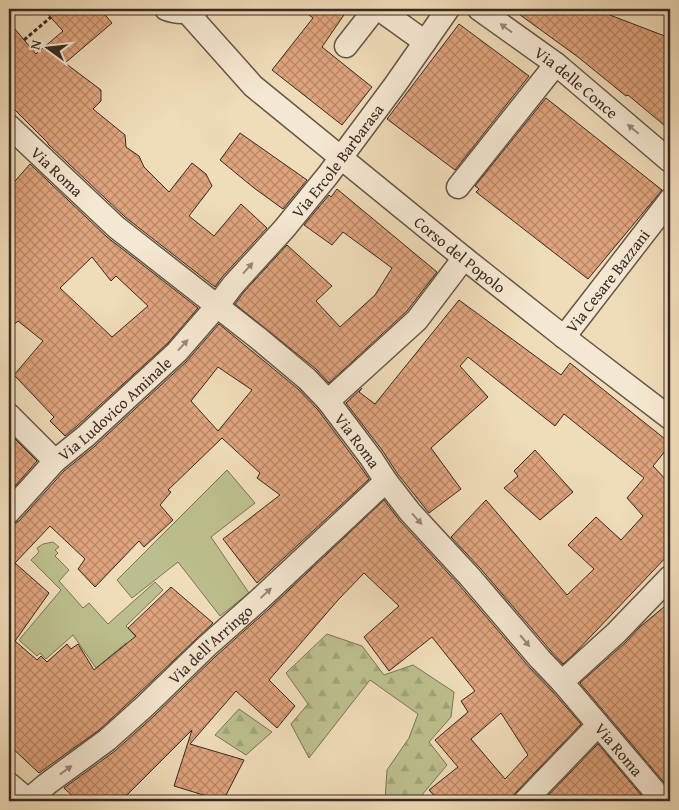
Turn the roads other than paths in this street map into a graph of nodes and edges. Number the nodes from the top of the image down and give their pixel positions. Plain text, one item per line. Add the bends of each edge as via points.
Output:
1 (375, 9) edge
2 (379, 9) edge
3 (448, 9) edge
4 (479, 9) edge
5 (183, 10) edge
6 (424, 42) junction
7 (346, 46) dead end
8 (556, 64) junction
9 (9, 126) edge
10 (341, 158) junction
11 (670, 161) edge
12 (458, 187) dead end
13 (670, 200) edge
14 (464, 258) junction
15 (218, 306) junction
16 (564, 337) junction
17 (328, 401) junction
18 (9, 415) edge
19 (670, 418) edge
20 (55, 461) junction
21 (386, 482) junction
22 (9, 512) edge
23 (670, 577) edge
24 (562, 682) junction
25 (598, 725) junction
26 (9, 784) edge
27 (28, 801) edge
28 (524, 801) edge
29 (663, 801) edge

1 - 7 street
2 - 6 street
3 - 6 street, Via Ercole Barbarasa
8 -> 4 street, Via delle Conce
5 - 10 street, Corso del Popolo via 253,86
6 - 10 street, Via Ercole Barbarasa
11 -> 8 street, Via delle Conce
8 - 12 street
9 - 15 street, Via Roma via 116,227
10 - 14 street, Corso del Popolo
15 -> 10 street, Via Ercole Barbarasa
13 - 16 street, Via Cesare Bazzani
14 - 16 street, Corso del Popolo
14 - 17 street via 417,320
15 - 17 street, Via Roma via 307,379
20 -> 15 street, Via Ludovico Aminale via 177,352
16 - 19 street, Corso del Popolo
17 - 21 street, Via Roma
18 - 20 street
20 - 22 street, Via Ludovico Aminale
21 -> 24 street, Via Roma
27 -> 21 street, Via dell'Arringo via 146,706
23 - 24 street via 616,633
24 - 25 street, Via Roma
25 - 28 street
25 - 29 street, Via Roma
26 - 27 street

